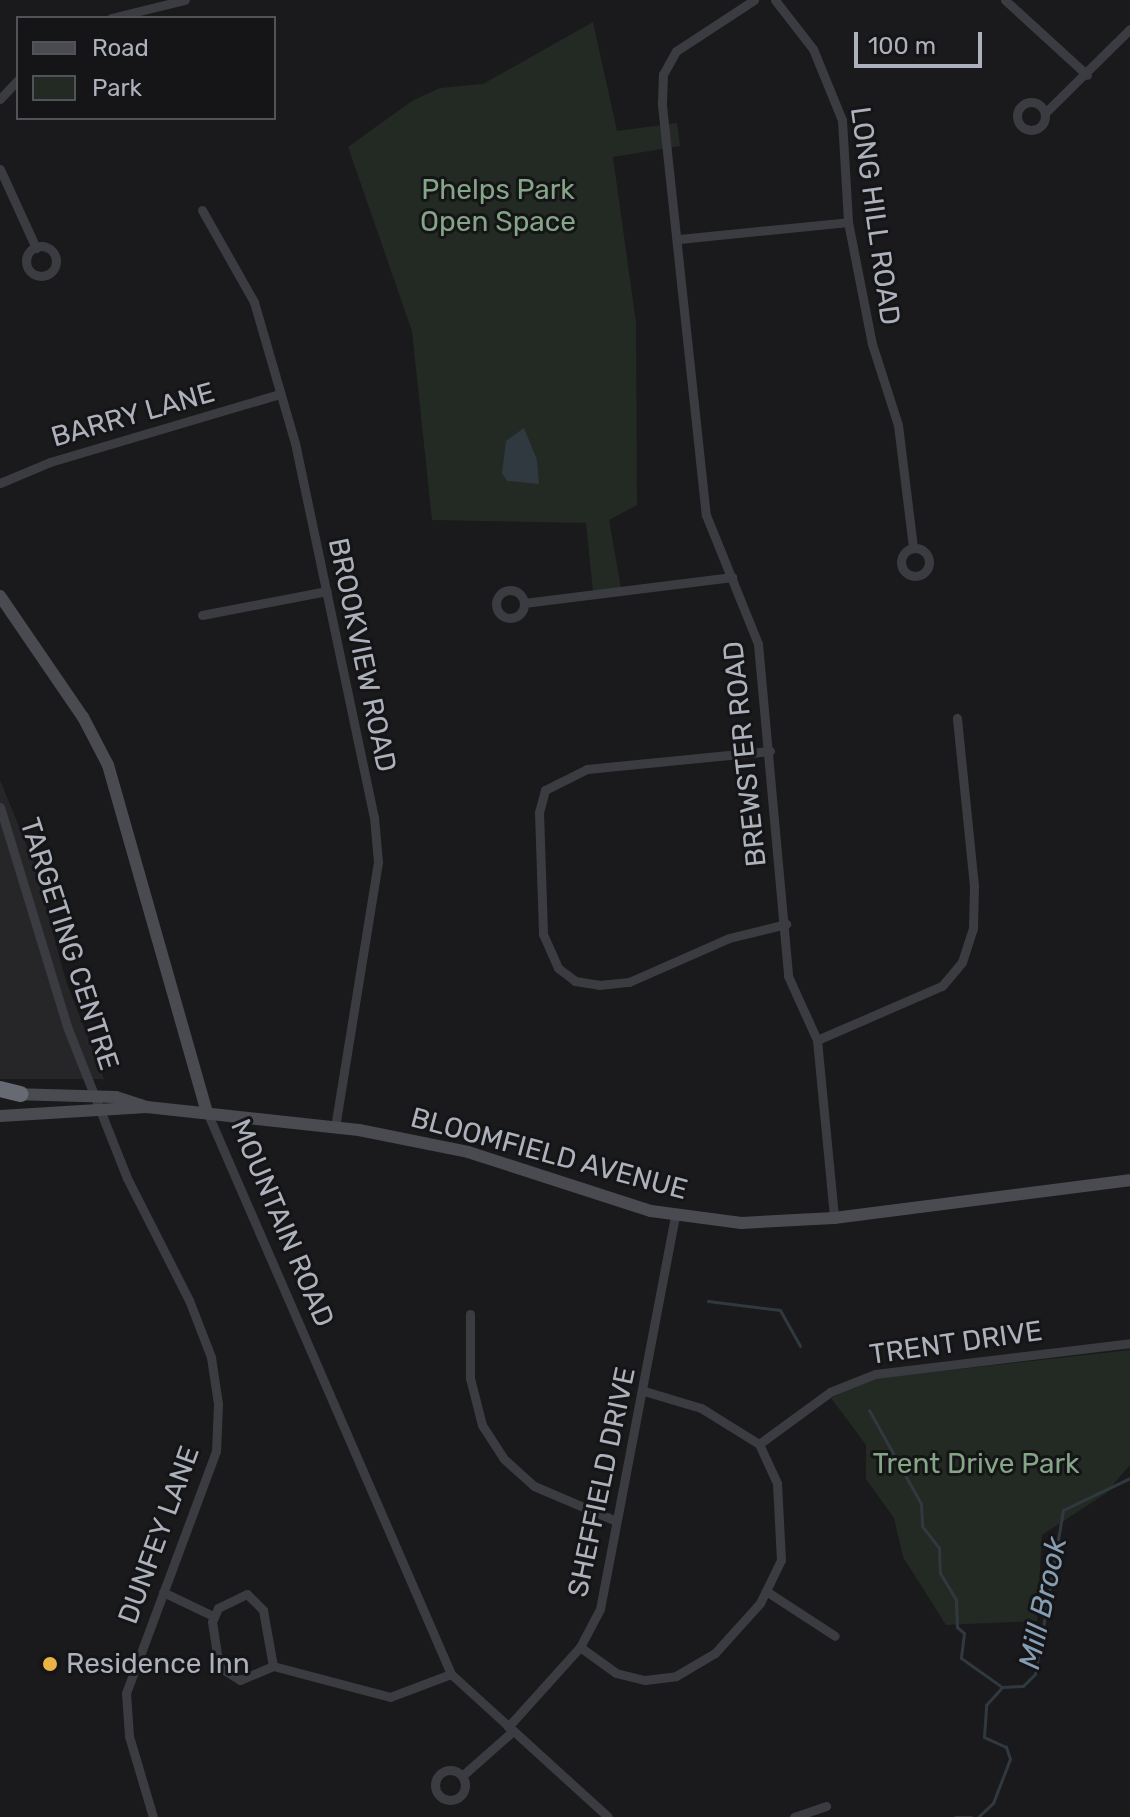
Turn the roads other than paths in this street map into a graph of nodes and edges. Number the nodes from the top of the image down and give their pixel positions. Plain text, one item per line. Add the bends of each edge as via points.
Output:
1 (185, 0) edge
2 (754, 0) edge
3 (775, 0) edge
4 (1005, 0) edge
5 (119, 16) edge
6 (1130, 29) edge
7 (1087, 75) junction
8 (16, 82) edge
9 (0, 99) edge
10 (1045, 113) dead end
11 (0, 169) edge
12 (202, 210) dead end
13 (848, 222) junction
14 (679, 239) junction
15 (36, 248) dead end
16 (280, 394) junction
17 (0, 483) edge
18 (913, 548) dead end
19 (732, 577) junction
20 (327, 591) junction
21 (0, 596) edge
22 (524, 603) dead end
23 (202, 615) dead end
24 (957, 718) dead end
25 (770, 751) junction
26 (0, 807) edge
27 (786, 924) junction
28 (817, 1040) junction
29 (0, 1089) edge
30 (20, 1094) junction
31 (0, 1095) edge
32 (96, 1095) junction
33 (147, 1107) junction
34 (207, 1112) junction
35 (103, 1113) junction
36 (22, 1115) junction
37 (0, 1116) edge
38 (335, 1127) junction
39 (1130, 1180) edge
40 (675, 1216) junction
41 (834, 1218) junction
42 (470, 1314) dead end
43 (1130, 1343) edge
44 (644, 1391) junction
45 (759, 1444) junction
46 (616, 1521) junction
47 (766, 1591) junction
48 (163, 1592) junction
49 (213, 1616) junction
50 (835, 1636) dead end
51 (580, 1647) junction
52 (273, 1666) junction
53 (451, 1674) junction
54 (510, 1729) junction
55 (462, 1776) dead end
56 (826, 1806) dead end
57 (605, 1816) edge
58 (153, 1817) edge
59 (794, 1817) edge

1 - 5 street
2 - 14 street, BREWSTER ROAD via 676,51 663,74
3 - 13 street, LONG HILL ROAD via 813,49 833,88 842,120
4 - 7 street
6 - 7 street
7 - 10 street
8 - 9 street
11 - 15 street
12 - 16 street, BROOKVIEW ROAD via 241,271
13 - 14 street
13 - 18 street, LONG HILL ROAD via 872,344 898,425
14 - 19 street, BREWSTER ROAD via 706,515
16 - 17 street, BARRY LANE via 50,462
16 - 20 street, BROOKVIEW ROAD
19 - 22 street
19 - 25 street, BREWSTER ROAD via 758,644
20 - 23 street
20 - 38 street, BROOKVIEW ROAD via 378,862
21 - 34 main road, MOUNTAIN ROAD via 83,717 108,765
24 - 28 street via 974,886 973,929 962,962 942,986
25 - 27 street, BREWSTER ROAD
25 - 27 street via 587,769 545,790 539,812 543,934 558,968 575,981 599,985 629,982 729,938
26 - 32 street, TARGETING CENTRE via 36,910 62,1012
27 - 28 street, BREWSTER ROAD via 788,976
28 - 41 street, BREWSTER ROAD
29 - 30 highway
30 - 31 main road, BLOOMFIELD AVENUE
30 - 32 main road, BLOOMFIELD AVENUE
30 - 36 main road
32 - 33 main road, BLOOMFIELD AVENUE
32 - 35 street, DUNFEY LANE
33 - 34 main road, BLOOMFIELD AVENUE
33 - 35 main road, BLOOMFIELD AVENUE
34 - 38 main road, BLOOMFIELD AVENUE
34 - 53 street, MOUNTAIN ROAD
35 - 36 main road, BLOOMFIELD AVENUE
35 - 48 street, DUNFEY LANE via 127,1178 189,1300 211,1357 218,1404 216,1451
36 - 37 main road, BLOOMFIELD AVENUE
38 - 40 main road, BLOOMFIELD AVENUE via 468,1152
39 - 41 main road, BLOOMFIELD AVENUE
40 - 41 main road, BLOOMFIELD AVENUE via 741,1223
40 - 44 street, SHEFFIELD DRIVE
42 - 46 street via 470,1378 482,1425 504,1459 534,1486
43 - 45 street, TRENT DRIVE via 875,1374 830,1392
44 - 45 street via 701,1408
44 - 46 street, SHEFFIELD DRIVE
45 - 47 street via 777,1483 783,1521 781,1560
46 - 51 street, SHEFFIELD DRIVE via 600,1609
47 - 50 street
47 - 51 street via 715,1653 676,1676 645,1680 616,1673
48 - 49 street
48 - 58 street, DUNFEY LANE via 131,1672 126,1704
49 - 52 street via 223,1673 240,1680
49 - 52 street via 231,1598 256,1598
51 - 54 street, SHEFFIELD DRIVE
52 - 53 street via 390,1697
53 - 54 street, MOUNTAIN ROAD
54 - 55 street, SHEFFIELD DRIVE
54 - 57 street, MOUNTAIN ROAD
56 - 59 street

